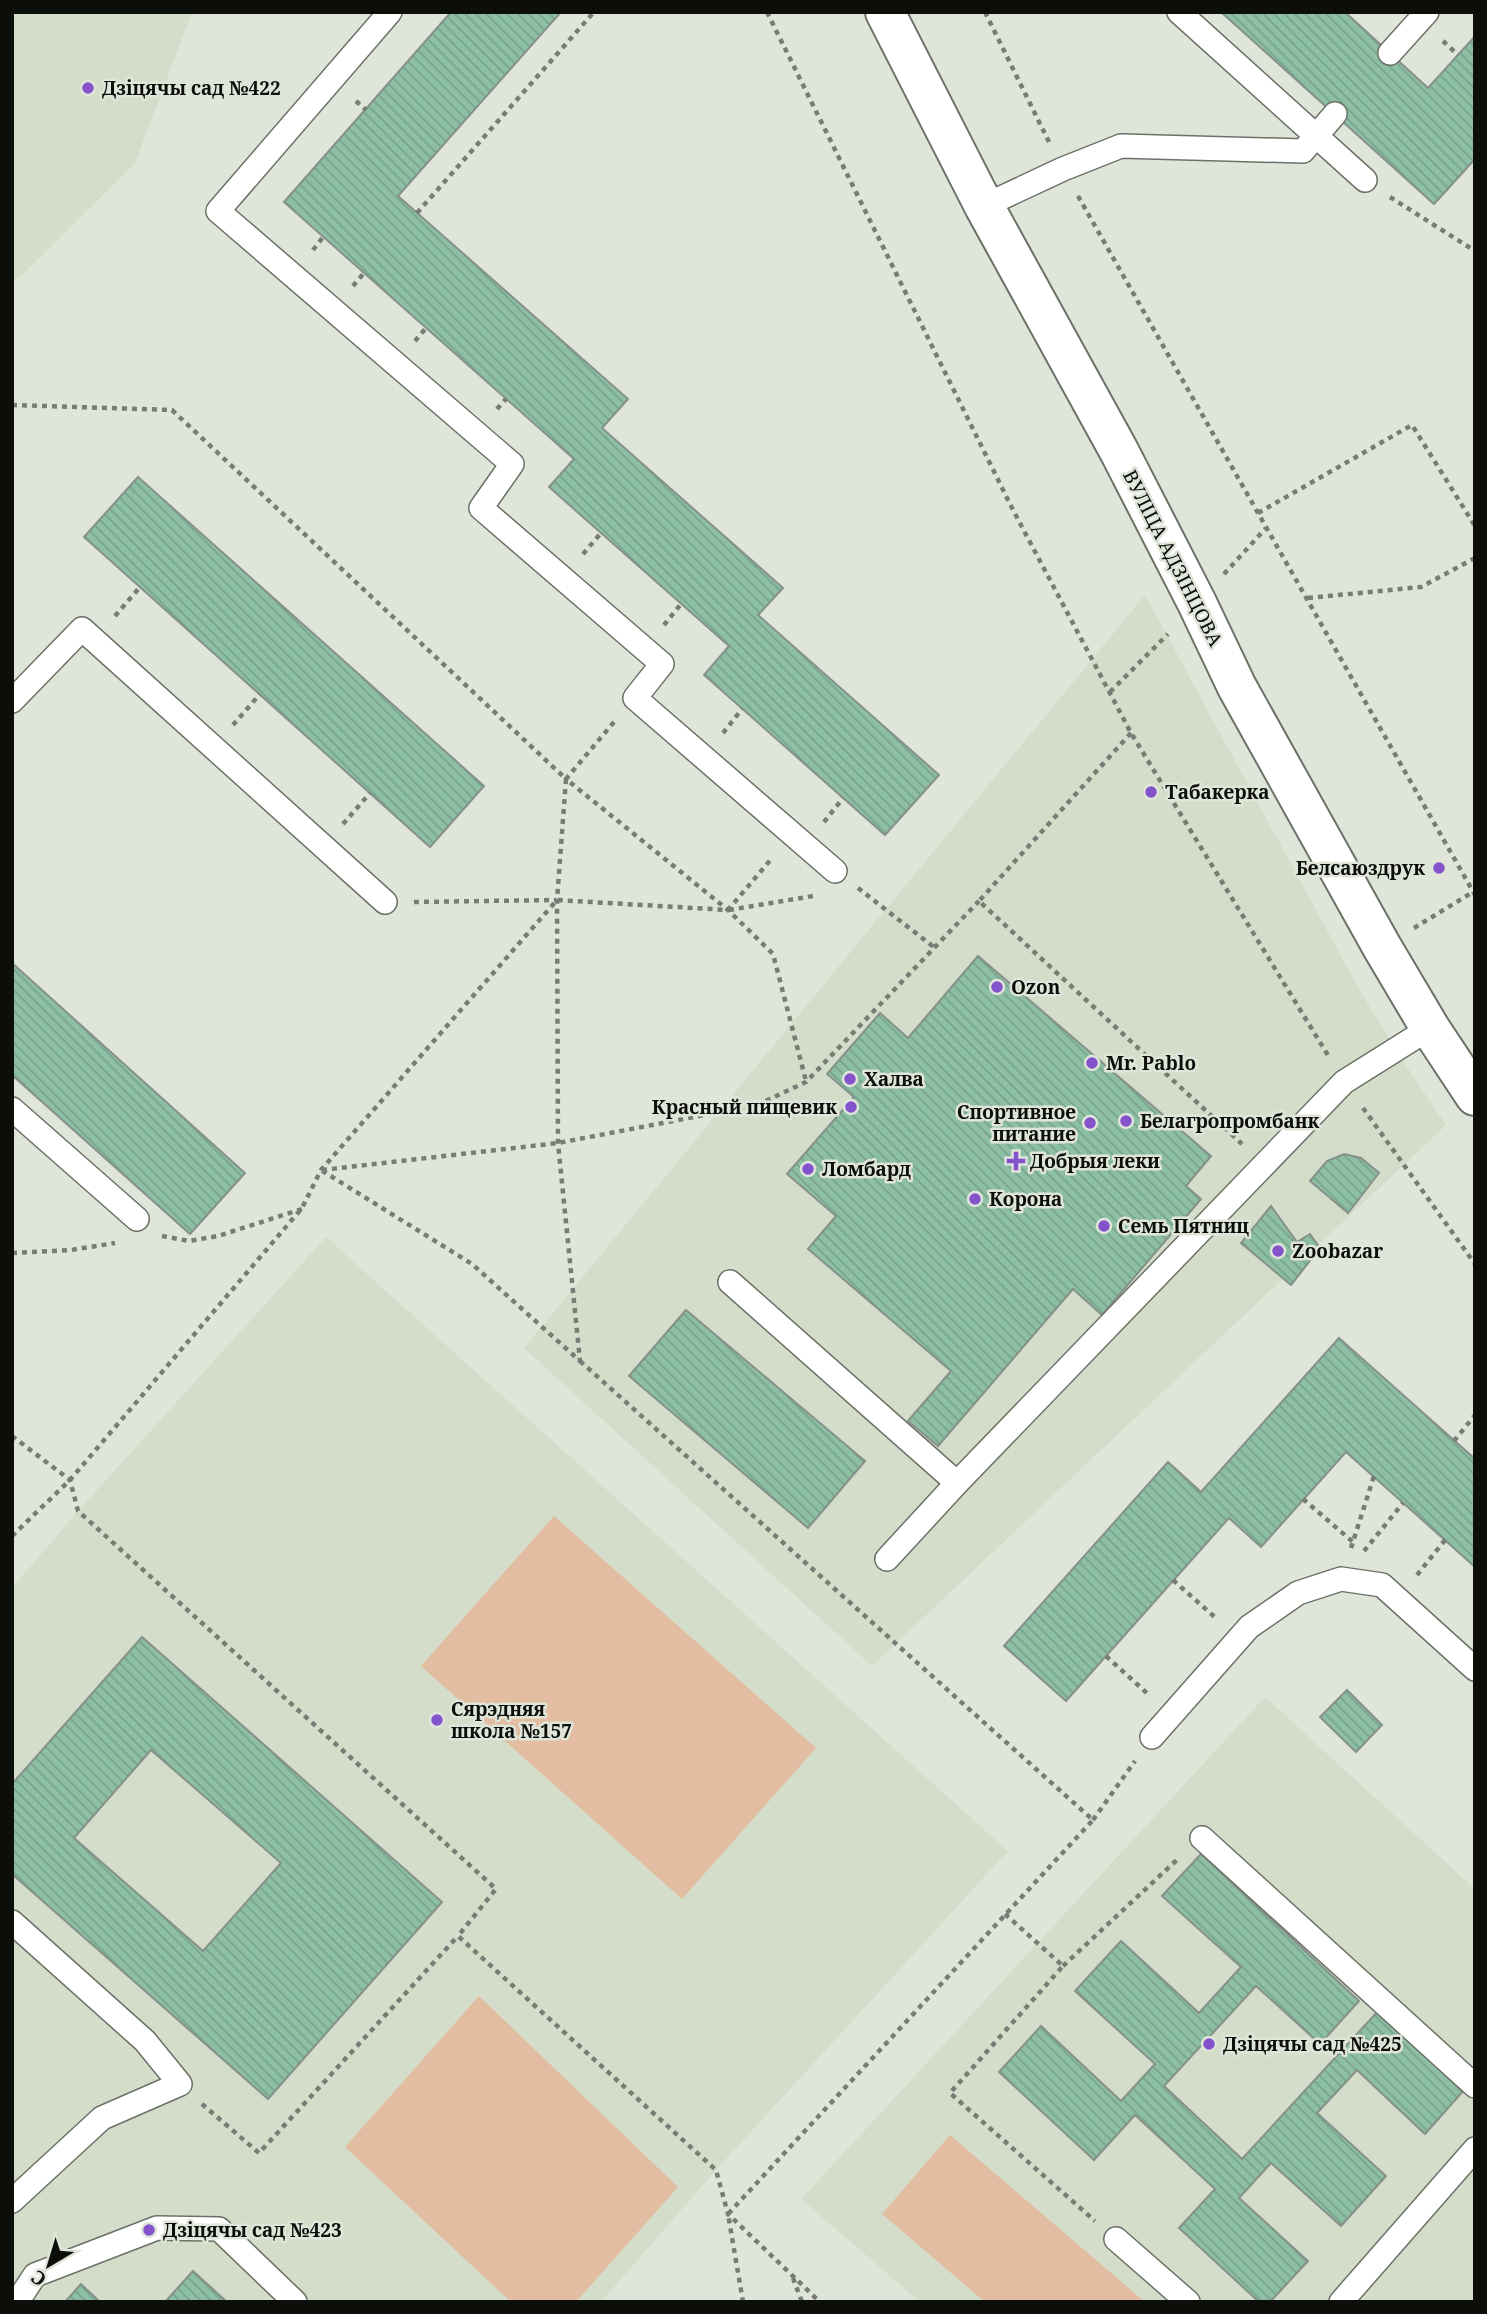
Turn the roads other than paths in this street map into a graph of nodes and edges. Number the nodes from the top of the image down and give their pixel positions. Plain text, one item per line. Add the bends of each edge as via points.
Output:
1 (390, 12) edge
2 (885, 12) edge
3 (1179, 12) edge
4 (1427, 12) edge
5 (1390, 53) dead end
6 (1335, 114) dead end
7 (1317, 136) junction
8 (1365, 180) road end
9 (984, 206) junction
10 (12, 701) edge
11 (840, 881) road end
12 (385, 902) road end
13 (1430, 1028) junction
14 (1475, 1096) edge
15 (12, 1109) edge
16 (137, 1219) dead end
17 (730, 1282) dead end
18 (957, 1483) junction
19 (887, 1559) dead end
20 (1475, 1669) edge
21 (1152, 1737) road end
22 (1202, 1838) road end
23 (12, 1922) edge
24 (1475, 2086) edge
25 (1475, 2149) edge
26 (12, 2201) edge
27 (1116, 2239) road end
28 (18, 2302) edge
29 (295, 2302) edge
30 (1188, 2302) edge
31 (1341, 2302) edge

1 - 11 lane via 218,211 512,464 481,508 662,664 635,698
2 - 9 main road, ВУЛІЦА АДЗІНЦОВА
3 - 7 lane
4 - 5 lane
6 - 7 lane
7 - 8 lane
7 - 9 lane via 1303,151 1121,146
9 - 13 main road, ВУЛІЦА АДЗІНЦОВА via 1119,451 1237,687
10 - 12 lane via 82,629
13 - 14 main road, ВУЛІЦА АДЗІНЦОВА
13 - 18 lane via 1345,1082
15 - 16 lane
17 - 18 lane
18 - 19 lane
20 - 21 lane via 1382,1585 1341,1579 1298,1593 1249,1627
22 - 24 lane
23 - 26 lane via 145,2041 180,2084 102,2118
25 - 31 lane
27 - 30 lane
28 - 29 lane via 35,2275 157,2228 219,2229

